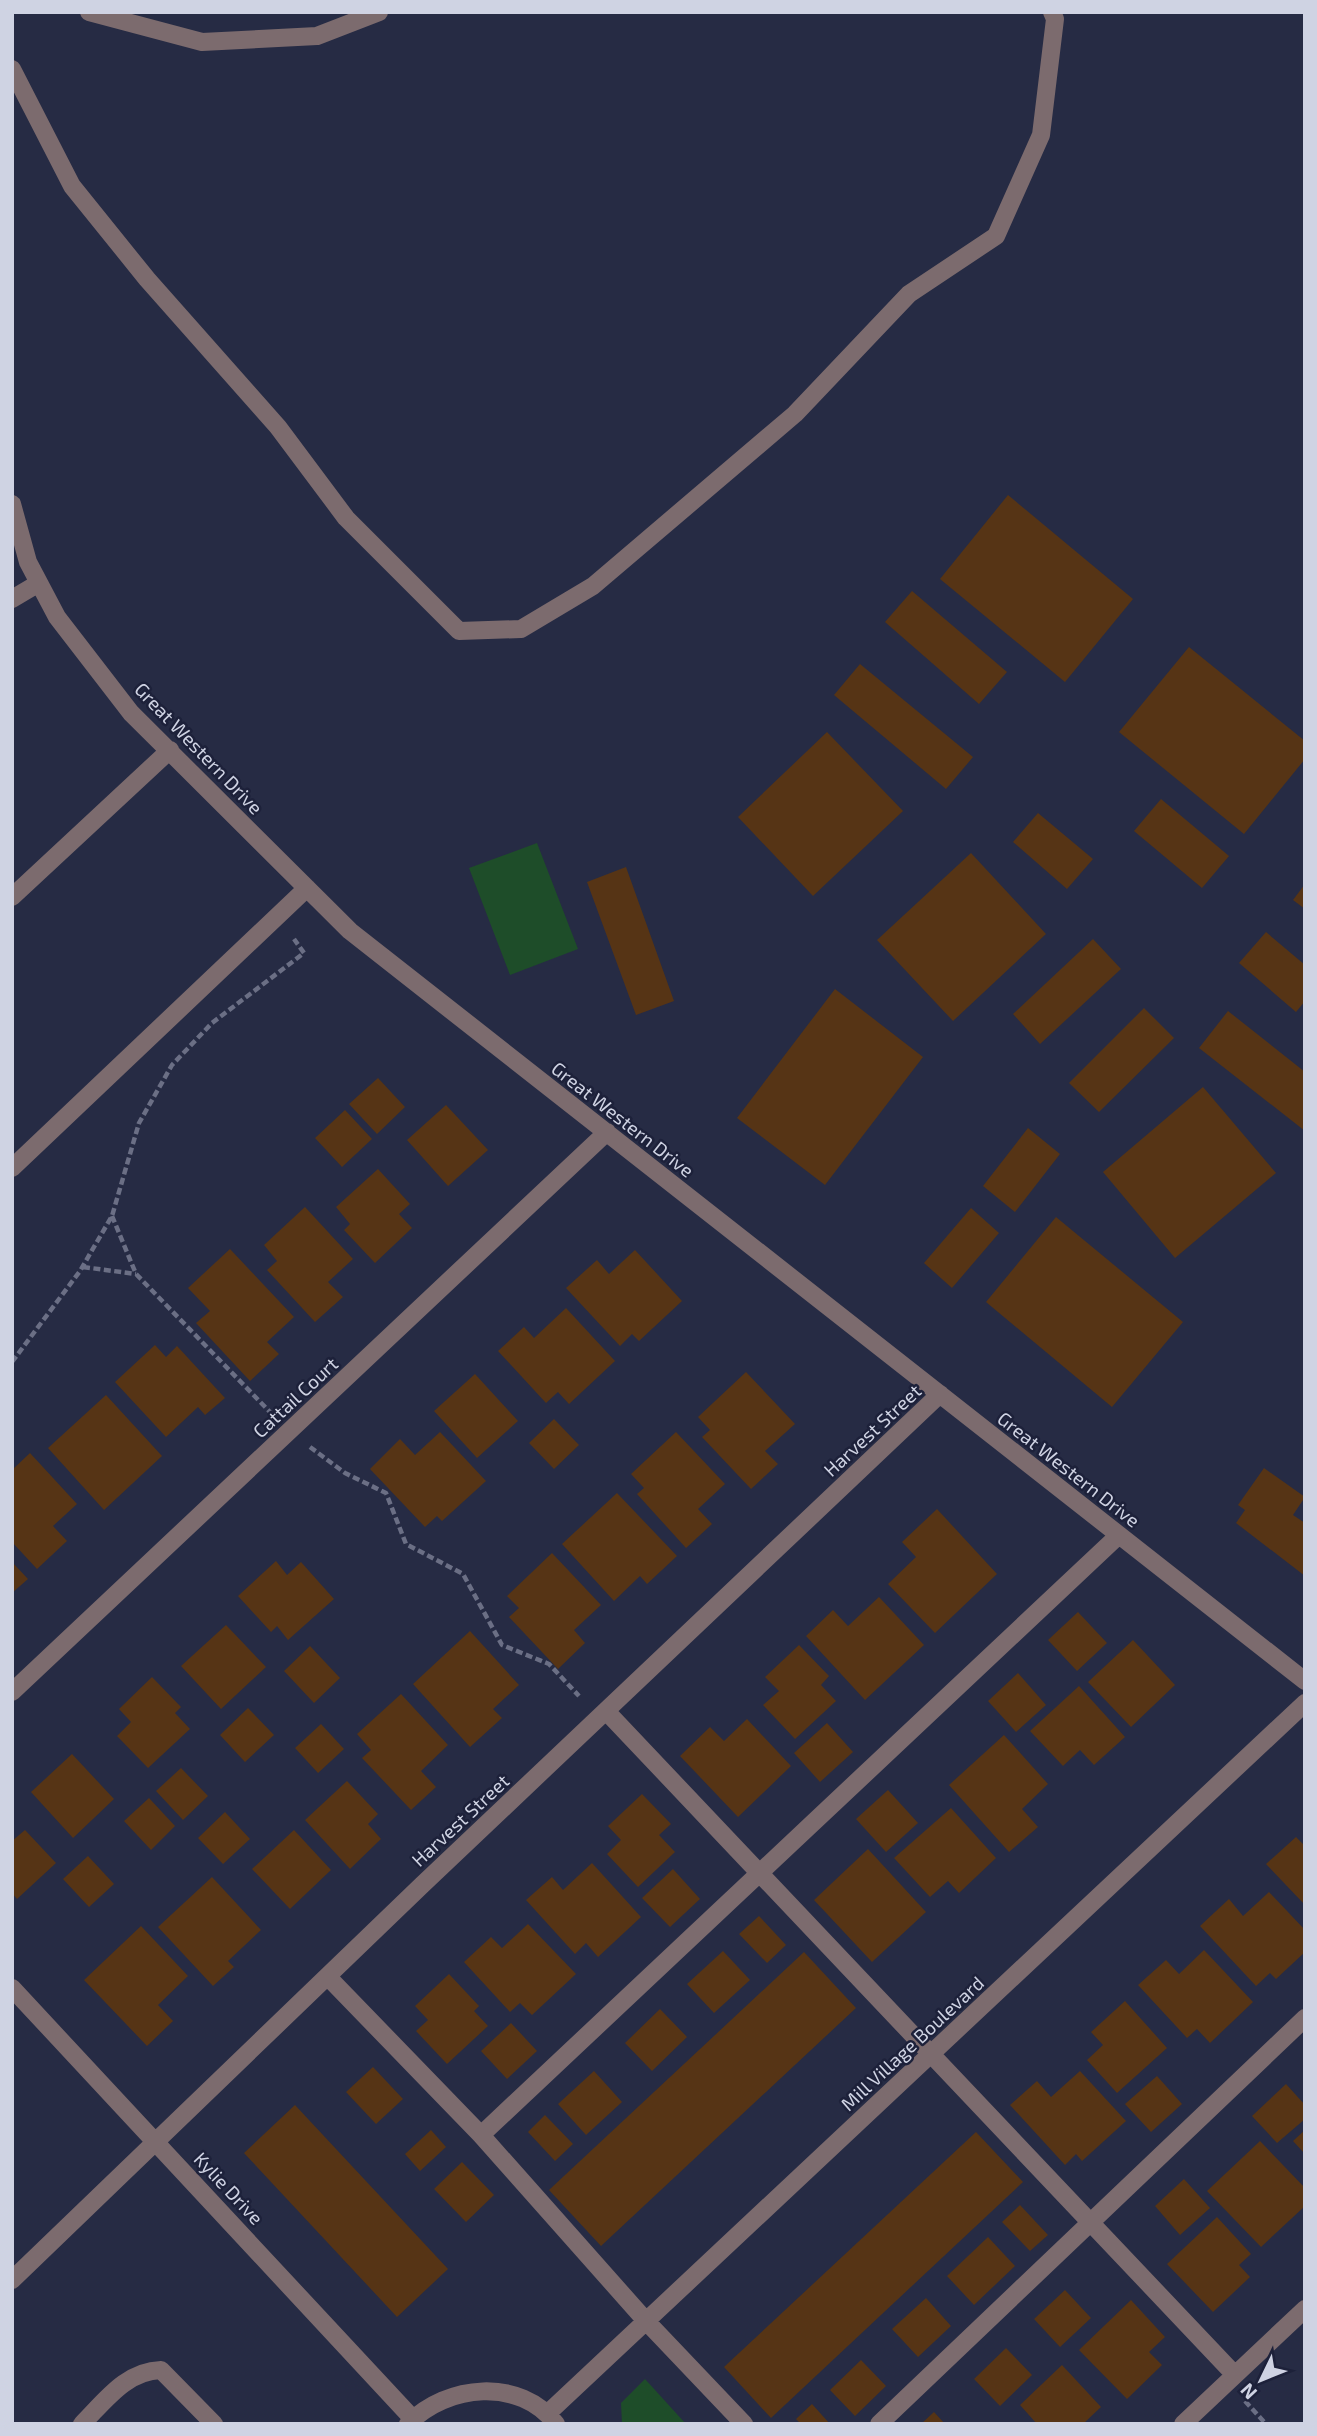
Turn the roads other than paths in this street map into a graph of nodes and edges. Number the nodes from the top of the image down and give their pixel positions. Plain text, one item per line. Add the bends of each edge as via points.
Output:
1 (89, 12) edge
2 (380, 12) edge
3 (1052, 12) edge
4 (12, 69) edge
5 (12, 504) edge
6 (39, 583) junction
7 (12, 599) edge
8 (170, 750) junction
9 (307, 888) junction
10 (12, 897) edge
11 (607, 1132) junction
12 (12, 1167) edge
13 (940, 1395) junction
14 (1119, 1535) junction
15 (1305, 1681) edge
16 (12, 1692) edge
17 (1305, 1703) edge
18 (603, 1714) junction
19 (759, 1873) junction
20 (328, 1977) junction
21 (12, 1988) edge
22 (1305, 2018) edge
23 (930, 2055) junction
24 (481, 2135) junction
25 (158, 2142) junction
26 (1090, 2224) junction
27 (12, 2280) edge
28 (1305, 2309) edge
29 (646, 2321) junction
30 (1235, 2375) junction
31 (552, 2419) edge
32 (411, 2421) edge
33 (82, 2424) edge
34 (214, 2424) edge
35 (744, 2424) edge
36 (879, 2424) edge
37 (1183, 2424) edge

1 - 2 street via 202,42 317,36
3 - 4 street via 1055,19 1041,135 996,236 909,294 795,414 593,586 521,629 459,631 346,518 278,427 72,186
5 - 6 street, Great Western Drive via 28,562
6 - 7 street
6 - 8 street, Great Western Drive via 57,617 131,713
8 - 9 street, Great Western Drive
8 - 10 street
9 - 11 street, Great Western Drive via 349,931
9 - 12 street
11 - 13 street, Great Western Drive
11 - 16 street, Cattail Court
13 - 14 street, Great Western Drive
13 - 18 street, Harvest Street
14 - 15 street, Great Western Drive
14 - 19 street
17 - 23 street, Mill Village Boulevard
18 - 19 street
18 - 20 street, Harvest Street
19 - 23 street
19 - 24 street
20 - 24 street
20 - 25 street, Harvest Street
21 - 25 street, Kylie Drive
22 - 26 street
23 - 26 street
23 - 29 street, Mill Village Boulevard
24 - 29 street
25 - 27 street, Harvest Street
25 - 32 street, Kylie Drive
26 - 30 street
26 - 36 street
28 - 30 street
29 - 31 street, Mill Village Boulevard
29 - 35 street
30 - 37 street
31 - 32 street via 523,2398 488,2390 453,2395
33 - 34 street via 130,2378 161,2370

